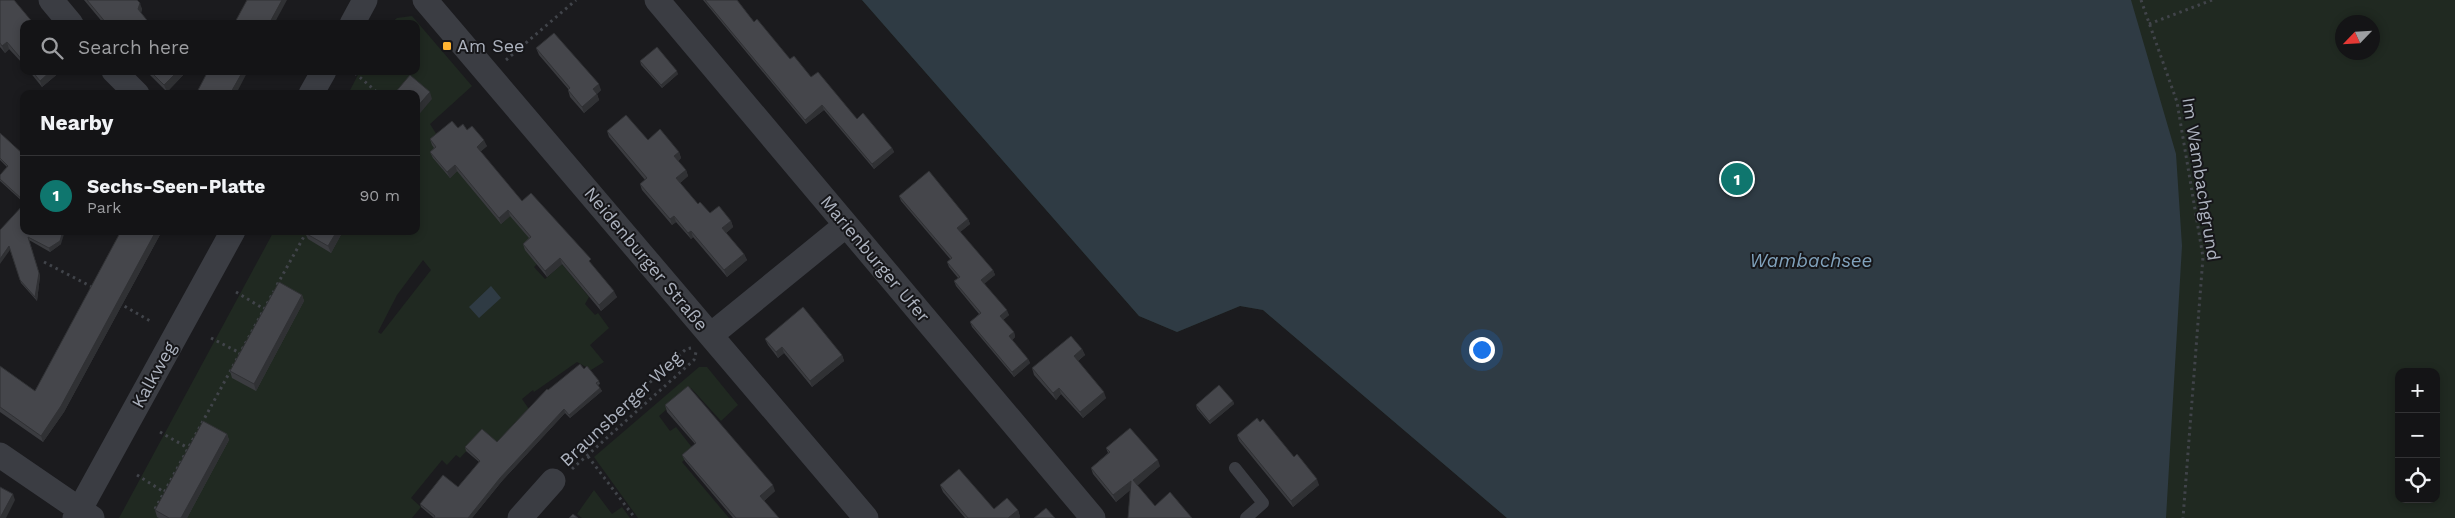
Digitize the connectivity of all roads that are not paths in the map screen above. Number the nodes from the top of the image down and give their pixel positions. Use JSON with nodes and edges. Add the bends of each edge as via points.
{"nodes":[{"id":1,"x":51,"y":0,"type":"edge"},
{"id":2,"x":365,"y":0,"type":"edge"},
{"id":3,"x":425,"y":0,"type":"edge"},
{"id":4,"x":656,"y":0,"type":"edge"},
{"id":5,"x":68,"y":20,"type":"edge"},
{"id":6,"x":354,"y":20,"type":"edge"},
{"id":7,"x":118,"y":75,"type":"edge"},
{"id":8,"x":322,"y":75,"type":"edge"},
{"id":9,"x":133,"y":90,"type":"edge"},
{"id":10,"x":313,"y":90,"type":"edge"},
{"id":11,"x":846,"y":225,"type":"junction"},
{"id":12,"x":231,"y":235,"type":"edge"},
{"id":13,"x":711,"y":335,"type":"junction"},
{"id":14,"x":0,"y":455,"type":"edge"},
{"id":15,"x":1235,"y":468,"type":"dead end"},
{"id":16,"x":553,"y":481,"type":"road end"},
{"id":17,"x":82,"y":515,"type":"edge"},
{"id":18,"x":520,"y":518,"type":"edge"},
{"id":19,"x":866,"y":518,"type":"edge"},
{"id":20,"x":1093,"y":518,"type":"edge"},
{"id":21,"x":1246,"y":518,"type":"edge"}],
"edges":[{"from":1,"to":5,"type":"street"},
{"from":2,"to":6,"type":"street"},
{"from":3,"to":13,"type":"street","name":"Neidenburger Straße"},
{"from":4,"to":11,"type":"street","name":"Marienburger Ufer"},
{"from":7,"to":9,"type":"street"},
{"from":8,"to":10,"type":"street"},
{"from":11,"to":13,"type":"street"},
{"from":11,"to":20,"type":"street","name":"Marienburger Ufer"},
{"from":12,"to":17,"type":"street","name":"Kalkweg"},
{"from":13,"to":19,"type":"street","name":"Neidenburger Straße"},
{"from":14,"to":17,"type":"street"},
{"from":15,"to":21,"type":"lane","via":[[1263,503]]},
{"from":16,"to":18,"type":"street","name":"Braunsberger Weg"}]}
